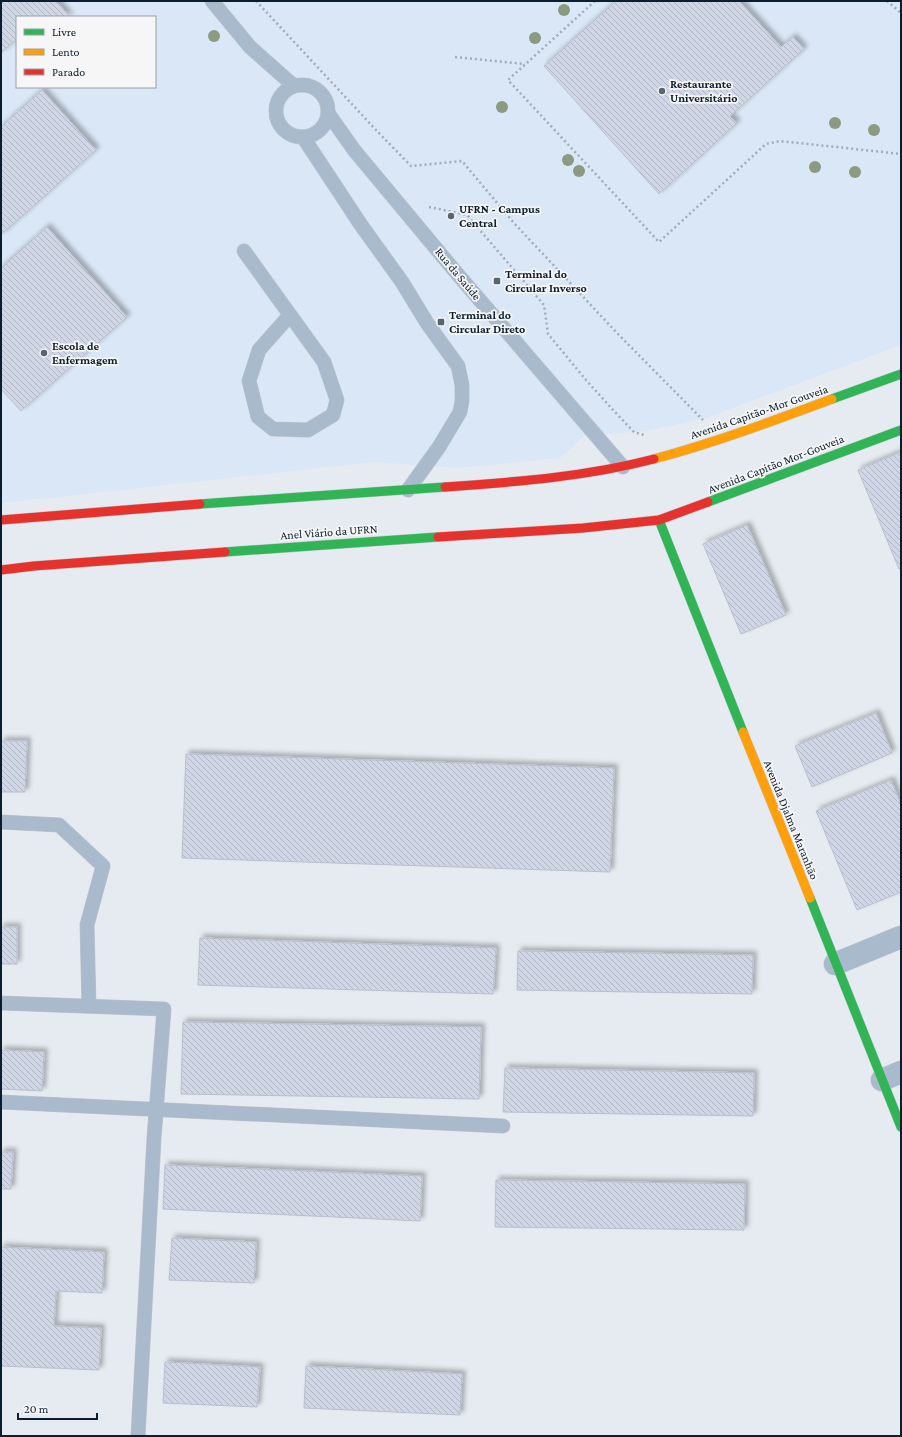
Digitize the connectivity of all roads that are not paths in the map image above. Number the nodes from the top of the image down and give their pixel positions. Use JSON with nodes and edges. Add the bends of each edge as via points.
{"nodes":[{"id":1,"x":212,"y":1,"type":"edge"},
{"id":2,"x":294,"y":86,"type":"junction"},
{"id":3,"x":328,"y":113,"type":"junction"},
{"id":4,"x":303,"y":137,"type":"junction"},
{"id":5,"x":244,"y":251,"type":"dead end"},
{"id":6,"x":290,"y":315,"type":"junction"},
{"id":7,"x":901,"y":374,"type":"edge"},
{"id":8,"x":901,"y":430,"type":"edge"},
{"id":9,"x":623,"y":467,"type":"junction"},
{"id":10,"x":408,"y":490,"type":"junction"},
{"id":11,"x":1,"y":520,"type":"edge"},
{"id":12,"x":659,"y":520,"type":"junction"},
{"id":13,"x":1,"y":570,"type":"edge"},
{"id":14,"x":1,"y":822,"type":"edge"},
{"id":15,"x":901,"y":937,"type":"edge"},
{"id":16,"x":835,"y":964,"type":"junction"},
{"id":17,"x":1,"y":1002,"type":"edge"},
{"id":18,"x":90,"y":1006,"type":"junction"},
{"id":19,"x":892,"y":1076,"type":"edge"},
{"id":20,"x":1,"y":1102,"type":"edge"},
{"id":21,"x":157,"y":1109,"type":"junction"},
{"id":22,"x":503,"y":1126,"type":"dead end"},
{"id":23,"x":901,"y":1127,"type":"edge"},
{"id":24,"x":138,"y":1436,"type":"edge"}],
"edges":[{"from":1,"to":2,"type":"lane","via":[[250,47]]},
{"from":2,"to":3,"type":"lane","name":"Rua da Saúde","via":[[303,84],[321,92],[327,102]]},
{"from":2,"to":4,"type":"lane","via":[[280,96],[277,103],[277,119],[283,129],[292,135]]},
{"from":3,"to":4,"type":"lane","via":[[326,122],[320,130]]},
{"from":3,"to":9,"type":"lane","name":"Rua da Saúde","via":[[354,150],[454,270]]},
{"from":4,"to":10,"type":"lane","via":[[458,366],[462,385],[460,412]]},
{"from":5,"to":6,"type":"lane"},
{"from":6,"to":6,"type":"lane","via":[[324,362],[337,400],[333,415],[308,430],[273,429],[258,417],[249,381],[258,350]]},
{"from":7,"to":9,"type":"main road","name":"Avenida Capitão-Mor Gouveia","via":[[739,433]]},
{"from":8,"to":12,"type":"main road","name":"Avenida Capitão Mor-Gouveia"},
{"from":9,"to":10,"type":"main road","via":[[559,478]]},
{"from":10,"to":11,"type":"main road"},
{"from":12,"to":13,"type":"main road","name":"Anel Viário da UFRN","via":[[583,528],[434,536]]},
{"from":12,"to":16,"type":"main road","name":"Avenida Djalma Maranhão"},
{"from":14,"to":18,"type":"lane","via":[[59,825],[103,866],[87,925]]},
{"from":15,"to":16,"type":"street"},
{"from":16,"to":19,"type":"main road","name":"Avenida Djalma Maranhão"},
{"from":17,"to":18,"type":"lane"},
{"from":18,"to":21,"type":"lane","via":[[164,1009]]},
{"from":19,"to":23,"type":"main road","name":"Avenida Djalma Maranhão"},
{"from":20,"to":21,"type":"lane"},
{"from":21,"to":22,"type":"lane"},
{"from":21,"to":24,"type":"lane"}]}
